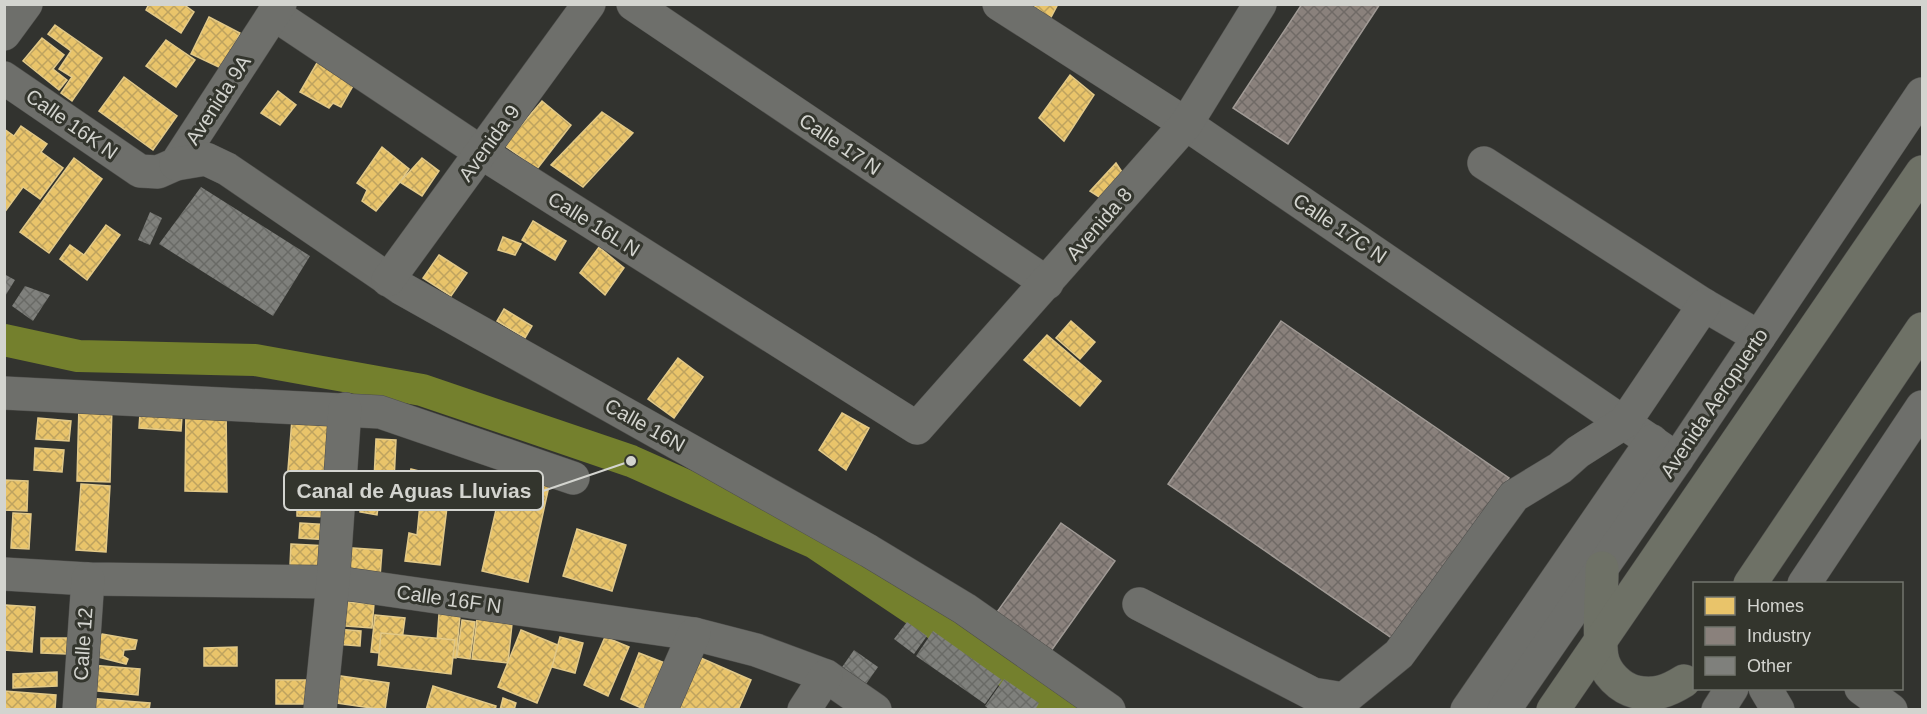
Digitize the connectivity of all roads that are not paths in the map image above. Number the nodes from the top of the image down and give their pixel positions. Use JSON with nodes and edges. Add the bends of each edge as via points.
{"nodes":[{"id":1,"x":26,"y":4,"type":"edge"},
{"id":2,"x":589,"y":4,"type":"edge"},
{"id":3,"x":633,"y":4,"type":"edge"},
{"id":4,"x":999,"y":4,"type":"edge"},
{"id":5,"x":1260,"y":4,"type":"edge"},
{"id":6,"x":277,"y":9,"type":"edge"},
{"id":7,"x":4,"y":34,"type":"edge"},
{"id":8,"x":4,"y":78,"type":"edge"},
{"id":9,"x":1923,"y":94,"type":"edge"},
{"id":10,"x":1186,"y":124,"type":"junction"},
{"id":11,"x":482,"y":153,"type":"junction"},
{"id":12,"x":1484,"y":163,"type":"dead end"},
{"id":13,"x":176,"y":164,"type":"junction"},
{"id":14,"x":140,"y":171,"type":"joint"},
{"id":15,"x":1923,"y":172,"type":"edge"},
{"id":16,"x":388,"y":280,"type":"junction"},
{"id":17,"x":1047,"y":283,"type":"junction"},
{"id":18,"x":1704,"y":305,"type":"junction"},
{"id":19,"x":1923,"y":329,"type":"edge"},
{"id":20,"x":1759,"y":338,"type":"junction"},
{"id":21,"x":4,"y":393,"type":"edge"},
{"id":22,"x":1923,"y":407,"type":"edge"},
{"id":23,"x":345,"y":409,"type":"junction"},
{"id":24,"x":1625,"y":422,"type":"junction"},
{"id":25,"x":917,"y":428,"type":"joint"},
{"id":26,"x":1664,"y":450,"type":"junction"},
{"id":27,"x":573,"y":478,"type":"dead end"},
{"id":28,"x":1602,"y":568,"type":"junction"},
{"id":29,"x":4,"y":574,"type":"edge"},
{"id":30,"x":88,"y":579,"type":"junction"},
{"id":31,"x":333,"y":582,"type":"junction"},
{"id":32,"x":1751,"y":582,"type":"edge"},
{"id":33,"x":1805,"y":582,"type":"edge"},
{"id":34,"x":1139,"y":604,"type":"dead end"},
{"id":35,"x":694,"y":634,"type":"junction"},
{"id":36,"x":1602,"y":639,"type":"junction"},
{"id":37,"x":1689,"y":673,"type":"edge"},
{"id":38,"x":826,"y":676,"type":"junction"},
{"id":39,"x":1731,"y":690,"type":"edge"},
{"id":40,"x":1766,"y":690,"type":"edge"},
{"id":41,"x":1864,"y":690,"type":"edge"},
{"id":42,"x":79,"y":710,"type":"edge"},
{"id":43,"x":320,"y":710,"type":"edge"},
{"id":44,"x":661,"y":710,"type":"edge"},
{"id":45,"x":804,"y":710,"type":"edge"},
{"id":46,"x":875,"y":710,"type":"edge"},
{"id":47,"x":1109,"y":710,"type":"edge"},
{"id":48,"x":1467,"y":710,"type":"edge"},
{"id":49,"x":1504,"y":710,"type":"edge"},
{"id":50,"x":1553,"y":710,"type":"edge"},
{"id":51,"x":1665,"y":710,"type":"edge"},
{"id":52,"x":1719,"y":710,"type":"edge"},
{"id":53,"x":1778,"y":710,"type":"edge"},
{"id":54,"x":1891,"y":710,"type":"edge"}],
"edges":[{"from":1,"to":7,"type":"street"},
{"from":2,"to":11,"type":"street","name":"Avenida 9"},
{"from":3,"to":17,"type":"street","name":"Calle 17 N"},
{"from":4,"to":10,"type":"street","name":"Calle 17C N"},
{"from":5,"to":10,"type":"street","name":"Avenida 8"},
{"from":6,"to":11,"type":"street","name":"Calle 16L N"},
{"from":6,"to":13,"type":"street","name":"Avenida 9A"},
{"from":8,"to":14,"type":"street","name":"Calle 16K N"},
{"from":9,"to":20,"type":"street","name":"Avenida Aeropuerto"},
{"from":10,"to":17,"type":"street","name":"Avenida 8"},
{"from":10,"to":24,"type":"street","name":"Calle 17C N"},
{"from":11,"to":16,"type":"street","name":"Avenida 9"},
{"from":11,"to":25,"type":"street","name":"Calle 16L N"},
{"from":12,"to":18,"type":"street"},
{"from":13,"to":14,"type":"street","name":"Avenida 9A","via":[[158,172]]},
{"from":13,"to":16,"type":"street","name":"Calle 16N","via":[[206,159],[227,170]]},
{"from":15,"to":36,"type":"main road","name":"Avenida Aeropuerto"},
{"from":16,"to":47,"type":"street","name":"Calle 16N","via":[[879,557],[965,609]]},
{"from":17,"to":25,"type":"street","name":"Avenida 8"},
{"from":18,"to":20,"type":"street"},
{"from":18,"to":24,"type":"street"},
{"from":19,"to":32,"type":"main road"},
{"from":20,"to":26,"type":"street","name":"Avenida Aeropuerto"},
{"from":21,"to":23,"type":"street"},
{"from":22,"to":33,"type":"street"},
{"from":23,"to":27,"type":"street","via":[[380,412]]},
{"from":23,"to":31,"type":"street"},
{"from":24,"to":26,"type":"street","name":"Calle 17C N"},
{"from":24,"to":34,"type":"street","via":[[1514,496],[1400,654],[1344,699],[1313,694]]},
{"from":26,"to":28,"type":"street","name":"Avenida Aeropuerto"},
{"from":26,"to":48,"type":"street"},
{"from":28,"to":36,"type":"main road"},
{"from":28,"to":49,"type":"street","name":"Avenida Aeropuerto"},
{"from":29,"to":30,"type":"street","name":"Calle 16F N"},
{"from":30,"to":31,"type":"street","name":"Calle 16F N"},
{"from":30,"to":42,"type":"street","name":"Calle 12"},
{"from":31,"to":35,"type":"street","name":"Calle 16F N"},
{"from":31,"to":43,"type":"street"},
{"from":35,"to":38,"type":"street","name":"Calle 16F N","via":[[756,650]]},
{"from":35,"to":44,"type":"street"},
{"from":36,"to":37,"type":"main road","via":[[1603,658],[1612,677],[1627,690],[1647,694],[1667,691]]},
{"from":36,"to":50,"type":"main road","name":"Avenida Aeropuerto"},
{"from":37,"to":51,"type":"main road"},
{"from":38,"to":45,"type":"street"},
{"from":38,"to":46,"type":"street","name":"Calle 16F N"},
{"from":39,"to":52,"type":"street"},
{"from":40,"to":53,"type":"street"},
{"from":41,"to":54,"type":"street"}]}
